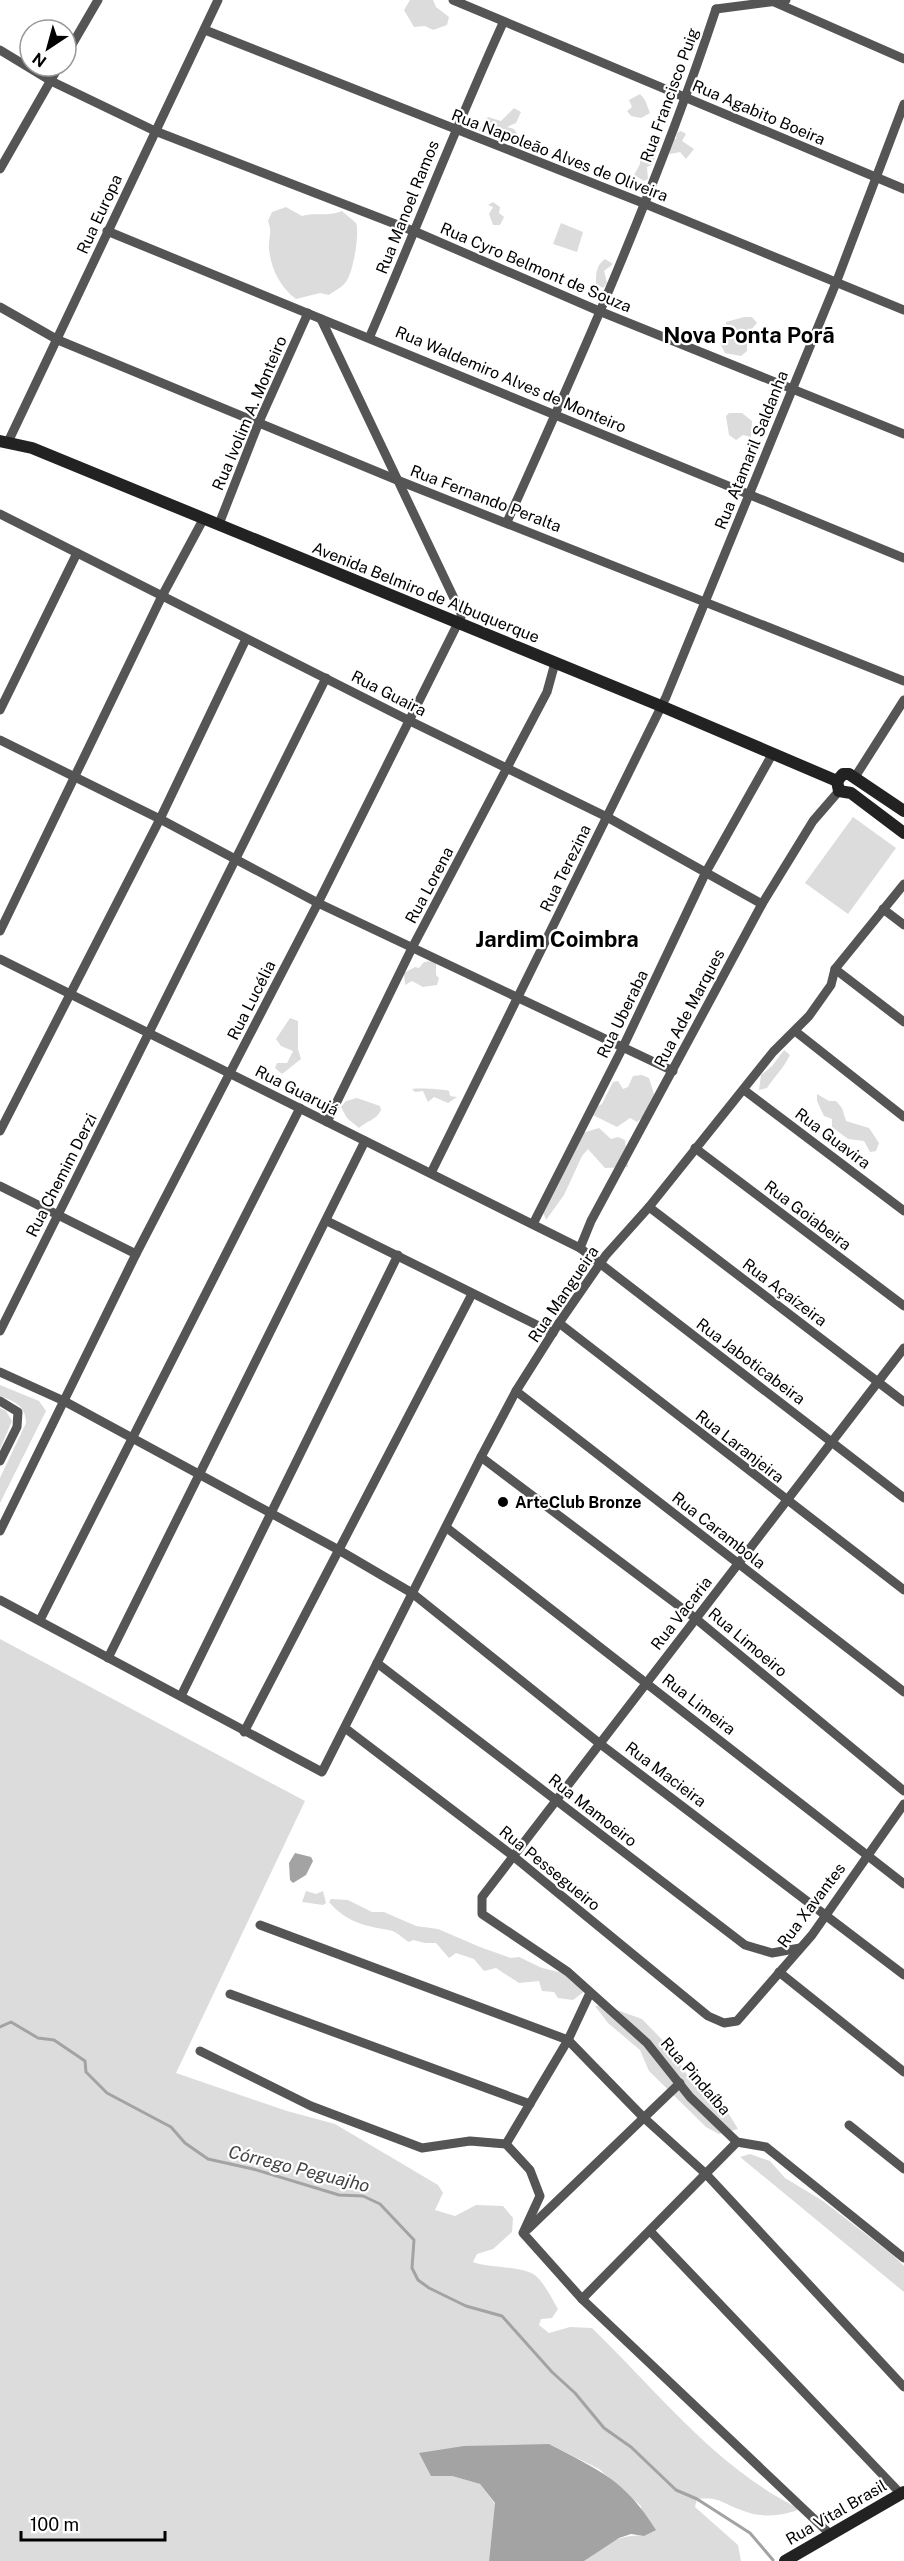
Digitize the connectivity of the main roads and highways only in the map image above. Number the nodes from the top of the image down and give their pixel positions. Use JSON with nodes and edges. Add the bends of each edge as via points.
{"nodes":[{"id":1,"x":4,"y":442,"type":"edge"},
{"id":2,"x":855,"y":777,"type":"junction"},
{"id":3,"x":842,"y":788,"type":"junction"},
{"id":4,"x":904,"y":811,"type":"edge"},
{"id":5,"x":904,"y":833,"type":"edge"},
{"id":6,"x":902,"y":2493,"type":"edge"},
{"id":7,"x":786,"y":2561,"type":"edge"}],
"edges":[{"from":1,"to":3,"type":"main road","name":"Avenida Belmiro de Albuquerque","via":[[32,448],[459,618],[555,663],[773,753]]},
{"from":2,"to":3,"type":"main road","via":[[856,788]]},
{"from":2,"to":3,"type":"main road","via":[[846,773]]},
{"from":2,"to":4,"type":"main road"},
{"from":3,"to":5,"type":"main road","name":"Avenida Belmiro de Albuquerque"},
{"from":6,"to":7,"type":"main road","name":"Rua Vital Brasil"}]}
